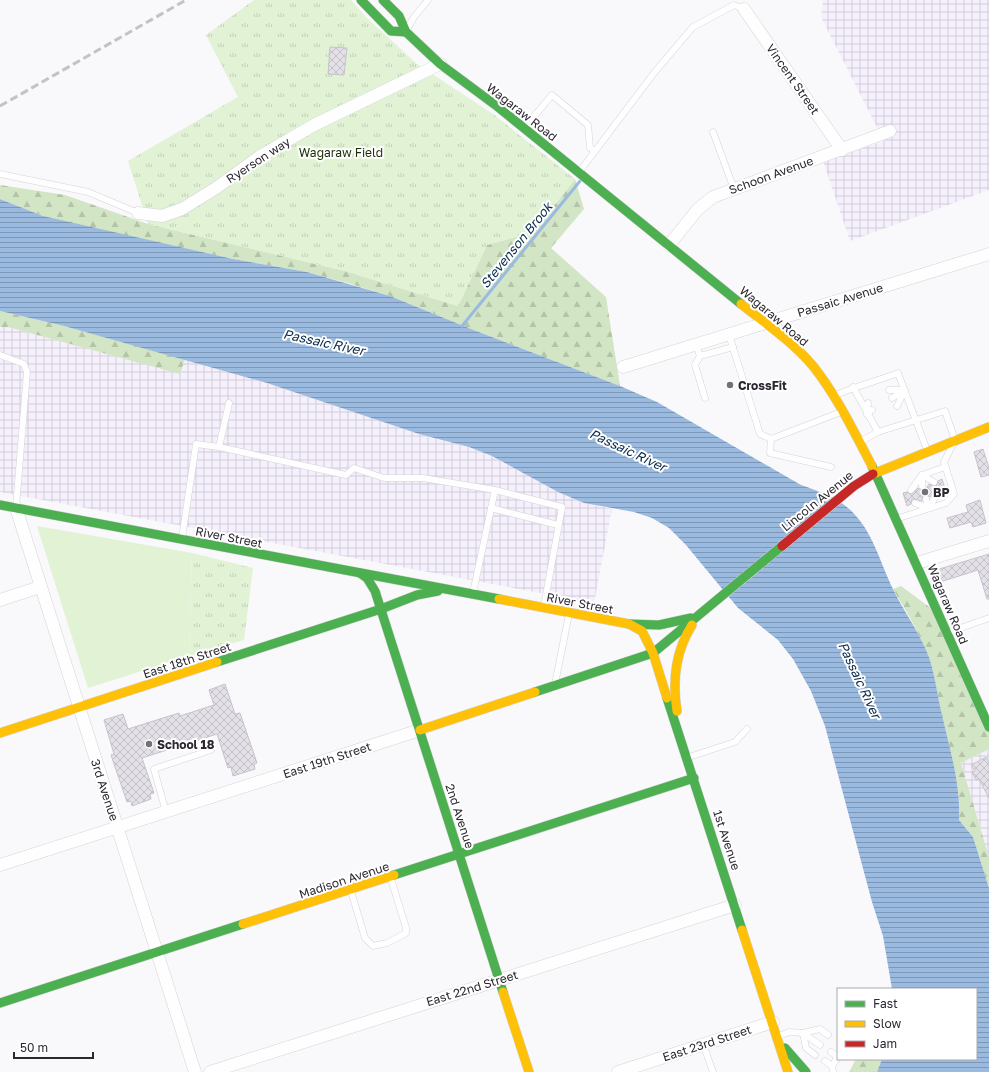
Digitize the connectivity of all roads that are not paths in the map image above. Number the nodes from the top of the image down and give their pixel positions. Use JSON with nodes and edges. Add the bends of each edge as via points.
{"nodes":[{"id":1,"x":361,"y":0,"type":"edge"},
{"id":2,"x":383,"y":0,"type":"edge"},
{"id":3,"x":428,"y":0,"type":"edge"},
{"id":4,"x":744,"y":8,"type":"joint"},
{"id":5,"x":406,"y":32,"type":"junction"},
{"id":6,"x":440,"y":64,"type":"junction"},
{"id":7,"x":524,"y":128,"type":"junction"},
{"id":8,"x":713,"y":132,"type":"dead end"},
{"id":9,"x":890,"y":132,"type":"dead end"},
{"id":10,"x":842,"y":150,"type":"junction"},
{"id":11,"x":595,"y":151,"type":"junction"},
{"id":12,"x":580,"y":173,"type":"junction"},
{"id":13,"x":0,"y":174,"type":"edge"},
{"id":14,"x":734,"y":189,"type":"junction"},
{"id":15,"x":138,"y":213,"type":"joint"},
{"id":16,"x":669,"y":245,"type":"junction"},
{"id":17,"x":989,"y":254,"type":"edge"},
{"id":18,"x":765,"y":323,"type":"junction"},
{"id":19,"x":729,"y":334,"type":"junction"},
{"id":20,"x":732,"y":347,"type":"junction"},
{"id":21,"x":698,"y":350,"type":"junction"},
{"id":22,"x":0,"y":355,"type":"edge"},
{"id":23,"x":623,"y":367,"type":"dead end"},
{"id":24,"x":853,"y":387,"type":"junction"},
{"id":25,"x":888,"y":390,"type":"dead end"},
{"id":26,"x":905,"y":390,"type":"junction"},
{"id":27,"x":833,"y":396,"type":"junction"},
{"id":28,"x":705,"y":398,"type":"dead end"},
{"id":29,"x":892,"y":398,"type":"dead end"},
{"id":30,"x":229,"y":403,"type":"dead end"},
{"id":31,"x":868,"y":403,"type":"dead end"},
{"id":32,"x":897,"y":406,"type":"dead end"},
{"id":33,"x":842,"y":412,"type":"junction"},
{"id":34,"x":870,"y":412,"type":"junction"},
{"id":35,"x":877,"y":417,"type":"dead end"},
{"id":36,"x":916,"y":420,"type":"junction"},
{"id":37,"x":989,"y":427,"type":"edge"},
{"id":38,"x":878,"y":432,"type":"junction"},
{"id":39,"x":771,"y":439,"type":"junction"},
{"id":40,"x":955,"y":440,"type":"junction"},
{"id":41,"x":860,"y":442,"type":"junction"},
{"id":42,"x":220,"y":447,"type":"junction"},
{"id":43,"x":927,"y":451,"type":"junction"},
{"id":44,"x":831,"y":467,"type":"dead end"},
{"id":45,"x":945,"y":467,"type":"junction"},
{"id":46,"x":876,"y":472,"type":"junction"},
{"id":47,"x":922,"y":475,"type":"junction"},
{"id":48,"x":934,"y":482,"type":"dead end"},
{"id":49,"x":922,"y":486,"type":"dead end"},
{"id":50,"x":495,"y":490,"type":"junction"},
{"id":51,"x":911,"y":490,"type":"dead end"},
{"id":52,"x":938,"y":495,"type":"dead end"},
{"id":53,"x":926,"y":499,"type":"dead end"},
{"id":54,"x":915,"y":503,"type":"dead end"},
{"id":55,"x":0,"y":505,"type":"edge"},
{"id":56,"x":16,"y":508,"type":"junction"},
{"id":57,"x":491,"y":508,"type":"junction"},
{"id":58,"x":928,"y":508,"type":"junction"},
{"id":59,"x":898,"y":518,"type":"junction"},
{"id":60,"x":558,"y":525,"type":"junction"},
{"id":61,"x":182,"y":540,"type":"junction"},
{"id":62,"x":989,"y":541,"type":"edge"},
{"id":63,"x":917,"y":563,"type":"junction"},
{"id":64,"x":360,"y":574,"type":"junction"},
{"id":65,"x":40,"y":587,"type":"junction"},
{"id":66,"x":454,"y":591,"type":"junction"},
{"id":67,"x":473,"y":594,"type":"junction"},
{"id":68,"x":0,"y":600,"type":"edge"},
{"id":69,"x":543,"y":608,"type":"junction"},
{"id":70,"x":381,"y":609,"type":"junction"},
{"id":71,"x":569,"y":613,"type":"junction"},
{"id":72,"x":700,"y":614,"type":"junction"},
{"id":73,"x":989,"y":618,"type":"edge"},
{"id":74,"x":629,"y":624,"type":"junction"},
{"id":75,"x":947,"y":632,"type":"junction"},
{"id":76,"x":653,"y":653,"type":"junction"},
{"id":77,"x":555,"y":686,"type":"junction"},
{"id":78,"x":79,"y":708,"type":"junction"},
{"id":79,"x":989,"y":726,"type":"edge"},
{"id":80,"x":747,"y":729,"type":"dead end"},
{"id":81,"x":420,"y":730,"type":"junction"},
{"id":82,"x":0,"y":733,"type":"edge"},
{"id":83,"x":682,"y":739,"type":"junction"},
{"id":84,"x":211,"y":750,"type":"dead end"},
{"id":85,"x":688,"y":758,"type":"junction"},
{"id":86,"x":694,"y":778,"type":"junction"},
{"id":87,"x":166,"y":812,"type":"junction"},
{"id":88,"x":117,"y":828,"type":"junction"},
{"id":89,"x":460,"y":855,"type":"junction"},
{"id":90,"x":0,"y":865,"type":"edge"},
{"id":91,"x":390,"y":877,"type":"junction"},
{"id":92,"x":351,"y":890,"type":"junction"},
{"id":93,"x":735,"y":905,"type":"junction"},
{"id":94,"x":157,"y":952,"type":"junction"},
{"id":95,"x":500,"y":980,"type":"junction"},
{"id":96,"x":0,"y":1003,"type":"edge"},
{"id":97,"x":776,"y":1030,"type":"junction"},
{"id":98,"x":803,"y":1033,"type":"junction"},
{"id":99,"x":828,"y":1035,"type":"dead end"},
{"id":100,"x":703,"y":1044,"type":"junction"},
{"id":101,"x":820,"y":1045,"type":"dead end"},
{"id":102,"x":831,"y":1052,"type":"dead end"},
{"id":103,"x":815,"y":1054,"type":"dead end"},
{"id":104,"x":837,"y":1056,"type":"edge"},
{"id":105,"x":837,"y":1059,"type":"edge"},
{"id":106,"x":825,"y":1061,"type":"dead end"},
{"id":107,"x":832,"y":1069,"type":"edge"},
{"id":108,"x":195,"y":1072,"type":"edge"},
{"id":109,"x":210,"y":1072,"type":"edge"},
{"id":110,"x":529,"y":1072,"type":"edge"},
{"id":111,"x":618,"y":1072,"type":"edge"},
{"id":112,"x":712,"y":1072,"type":"edge"},
{"id":113,"x":788,"y":1072,"type":"edge"},
{"id":114,"x":806,"y":1072,"type":"edge"}],
"edges":[{"from":1,"to":5,"type":"main road","name":"Wagaraw Road","via":[[391,31]]},
{"from":2,"to":5,"type":"main road","name":"Wagaraw Road","via":[[399,16]]},
{"from":3,"to":5,"type":"lane"},
{"from":4,"to":10,"type":"street","name":"Vincent Street"},
{"from":4,"to":11,"type":"lane","via":[[734,5],[694,27],[654,73]]},
{"from":5,"to":6,"type":"main road","name":"Wagaraw Road"},
{"from":6,"to":7,"type":"main road","name":"Wagaraw Road"},
{"from":6,"to":15,"type":"street","name":"Ryerson way","via":[[314,125],[259,157],[182,209],[162,216]]},
{"from":7,"to":11,"type":"lane","via":[[552,95],[588,125],[590,148]]},
{"from":7,"to":12,"type":"main road","name":"Wagaraw Road"},
{"from":8,"to":14,"type":"lane"},
{"from":9,"to":10,"type":"street","name":"Schoon Avenue"},
{"from":10,"to":14,"type":"street","name":"Schoon Avenue"},
{"from":11,"to":12,"type":"lane"},
{"from":12,"to":16,"type":"main road","name":"Wagaraw Road"},
{"from":13,"to":15,"type":"lane","via":[[88,192]]},
{"from":14,"to":16,"type":"street","name":"Schoon Avenue","via":[[705,202]]},
{"from":16,"to":18,"type":"main road","name":"Wagaraw Road"},
{"from":17,"to":18,"type":"street","name":"Passaic Avenue"},
{"from":18,"to":19,"type":"street","name":"Passaic Avenue"},
{"from":18,"to":27,"type":"main road","name":"Wagaraw Road","via":[[812,365]]},
{"from":19,"to":20,"type":"lane"},
{"from":19,"to":21,"type":"street","name":"Passaic Avenue"},
{"from":20,"to":21,"type":"lane"},
{"from":20,"to":39,"type":"lane","via":[[760,434]]},
{"from":21,"to":23,"type":"street","name":"Passaic Avenue"},
{"from":21,"to":28,"type":"lane","via":[[695,365]]},
{"from":22,"to":56,"type":"lane","via":[[24,364],[27,372]]},
{"from":24,"to":26,"type":"lane","via":[[873,383],[898,372]]},
{"from":24,"to":27,"type":"lane"},
{"from":24,"to":34,"type":"lane"},
{"from":25,"to":26,"type":"lane"},
{"from":26,"to":29,"type":"lane"},
{"from":26,"to":32,"type":"lane"},
{"from":26,"to":36,"type":"lane"},
{"from":27,"to":33,"type":"main road","name":"Wagaraw Road"},
{"from":30,"to":42,"type":"lane"},
{"from":31,"to":34,"type":"lane"},
{"from":33,"to":39,"type":"lane"},
{"from":33,"to":41,"type":"main road","name":"Wagaraw Road"},
{"from":34,"to":35,"type":"lane"},
{"from":34,"to":38,"type":"lane"},
{"from":36,"to":38,"type":"lane"},
{"from":36,"to":40,"type":"lane","via":[[945,411]]},
{"from":36,"to":43,"type":"lane"},
{"from":37,"to":40,"type":"main road","name":"Lincoln Avenue"},
{"from":38,"to":41,"type":"lane"},
{"from":39,"to":44,"type":"lane","via":[[770,454]]},
{"from":40,"to":43,"type":"main road","name":"Lincoln Avenue"},
{"from":40,"to":45,"type":"lane","via":[[945,458]]},
{"from":41,"to":46,"type":"main road","name":"Wagaraw Road"},
{"from":42,"to":50,"type":"lane","via":[[346,475],[354,468],[384,478],[423,478]]},
{"from":42,"to":61,"type":"lane","via":[[196,444]]},
{"from":43,"to":46,"type":"main road","name":"Lincoln Avenue"},
{"from":45,"to":47,"type":"lane"},
{"from":45,"to":58,"type":"lane","via":[[954,494],[946,503]]},
{"from":46,"to":59,"type":"main road","name":"Wagaraw Road"},
{"from":46,"to":72,"type":"main road","name":"Lincoln Avenue","via":[[845,492]]},
{"from":47,"to":48,"type":"lane"},
{"from":47,"to":49,"type":"lane"},
{"from":47,"to":51,"type":"lane"},
{"from":50,"to":57,"type":"lane"},
{"from":50,"to":60,"type":"lane","via":[[562,507]]},
{"from":52,"to":58,"type":"lane"},
{"from":53,"to":58,"type":"lane"},
{"from":54,"to":58,"type":"lane"},
{"from":55,"to":56,"type":"main road","name":"River Street"},
{"from":56,"to":61,"type":"main road","name":"River Street"},
{"from":56,"to":65,"type":"street","name":"3rd Avenue"},
{"from":57,"to":60,"type":"lane"},
{"from":57,"to":67,"type":"lane"},
{"from":58,"to":59,"type":"lane"},
{"from":59,"to":63,"type":"main road","name":"Wagaraw Road"},
{"from":60,"to":69,"type":"lane"},
{"from":61,"to":64,"type":"main road","name":"River Street"},
{"from":62,"to":63,"type":"street"},
{"from":63,"to":75,"type":"main road","name":"Wagaraw Road"},
{"from":64,"to":66,"type":"main road","name":"River Street"},
{"from":64,"to":70,"type":"main road","name":"2nd Avenue","via":[[371,583]]},
{"from":65,"to":68,"type":"street"},
{"from":65,"to":78,"type":"street","name":"3rd Avenue"},
{"from":66,"to":67,"type":"main road","name":"River Street"},
{"from":66,"to":70,"type":"main road","name":"River Street","via":[[428,592]]},
{"from":67,"to":69,"type":"main road","name":"River Street"},
{"from":69,"to":71,"type":"main road","name":"River Street"},
{"from":70,"to":78,"type":"main road","name":"East 18th Street"},
{"from":70,"to":81,"type":"main road","name":"2nd Avenue"},
{"from":71,"to":74,"type":"main road","name":"River Street"},
{"from":71,"to":77,"type":"lane"},
{"from":72,"to":74,"type":"main road","name":"River Street","via":[[659,625]]},
{"from":72,"to":76,"type":"main road","name":"Lincoln Avenue"},
{"from":72,"to":83,"type":"main road","via":[[684,638],[676,663],[675,691]]},
{"from":73,"to":75,"type":"lane"},
{"from":74,"to":76,"type":"main road","name":"1st Avenue","via":[[642,631]]},
{"from":75,"to":79,"type":"main road","name":"Wagaraw Road"},
{"from":76,"to":77,"type":"main road","name":"East 19th Street"},
{"from":76,"to":83,"type":"main road","name":"1st Avenue"},
{"from":77,"to":81,"type":"main road","name":"East 19th Street"},
{"from":78,"to":82,"type":"main road","name":"East 18th Street"},
{"from":78,"to":88,"type":"street","name":"3rd Avenue"},
{"from":80,"to":85,"type":"lane","via":[[735,742]]},
{"from":81,"to":87,"type":"street","name":"East 19th Street"},
{"from":81,"to":89,"type":"main road","name":"2nd Avenue"},
{"from":83,"to":85,"type":"main road","name":"1st Avenue"},
{"from":84,"to":87,"type":"lane","via":[[154,769]]},
{"from":85,"to":86,"type":"main road","name":"1st Avenue"},
{"from":86,"to":89,"type":"main road","name":"Madison Avenue"},
{"from":86,"to":93,"type":"main road","name":"1st Avenue"},
{"from":87,"to":88,"type":"street","name":"East 19th Street"},
{"from":88,"to":90,"type":"street","name":"East 19th Street"},
{"from":88,"to":94,"type":"street","name":"3rd Avenue"},
{"from":89,"to":91,"type":"main road","name":"Madison Avenue"},
{"from":89,"to":95,"type":"main road","name":"2nd Avenue"},
{"from":91,"to":92,"type":"main road","name":"Madison Avenue"},
{"from":91,"to":92,"type":"lane","via":[[406,933],[387,943],[373,946],[365,938]]},
{"from":92,"to":94,"type":"main road","name":"Madison Avenue"},
{"from":93,"to":95,"type":"street","name":"East 22nd Street"},
{"from":93,"to":97,"type":"main road","name":"1st Avenue"},
{"from":94,"to":96,"type":"main road","name":"Madison Avenue"},
{"from":94,"to":108,"type":"street","name":"3rd Avenue"},
{"from":95,"to":109,"type":"street","name":"East 22nd Street"},
{"from":95,"to":110,"type":"main road","name":"2nd Avenue"},
{"from":97,"to":98,"type":"lane"},
{"from":97,"to":100,"type":"street","name":"East 23rd Street"},
{"from":97,"to":113,"type":"main road","name":"1st Avenue"},
{"from":97,"to":114,"type":"main road","via":[[792,1058]]},
{"from":98,"to":99,"type":"lane","via":[[820,1029]]},
{"from":98,"to":101,"type":"lane"},
{"from":98,"to":103,"type":"lane","via":[[806,1048]]},
{"from":100,"to":111,"type":"street","name":"East 23rd Street"},
{"from":100,"to":112,"type":"lane"},
{"from":102,"to":104,"type":"lane"},
{"from":105,"to":107,"type":"lane"},
{"from":106,"to":107,"type":"lane"}]}
